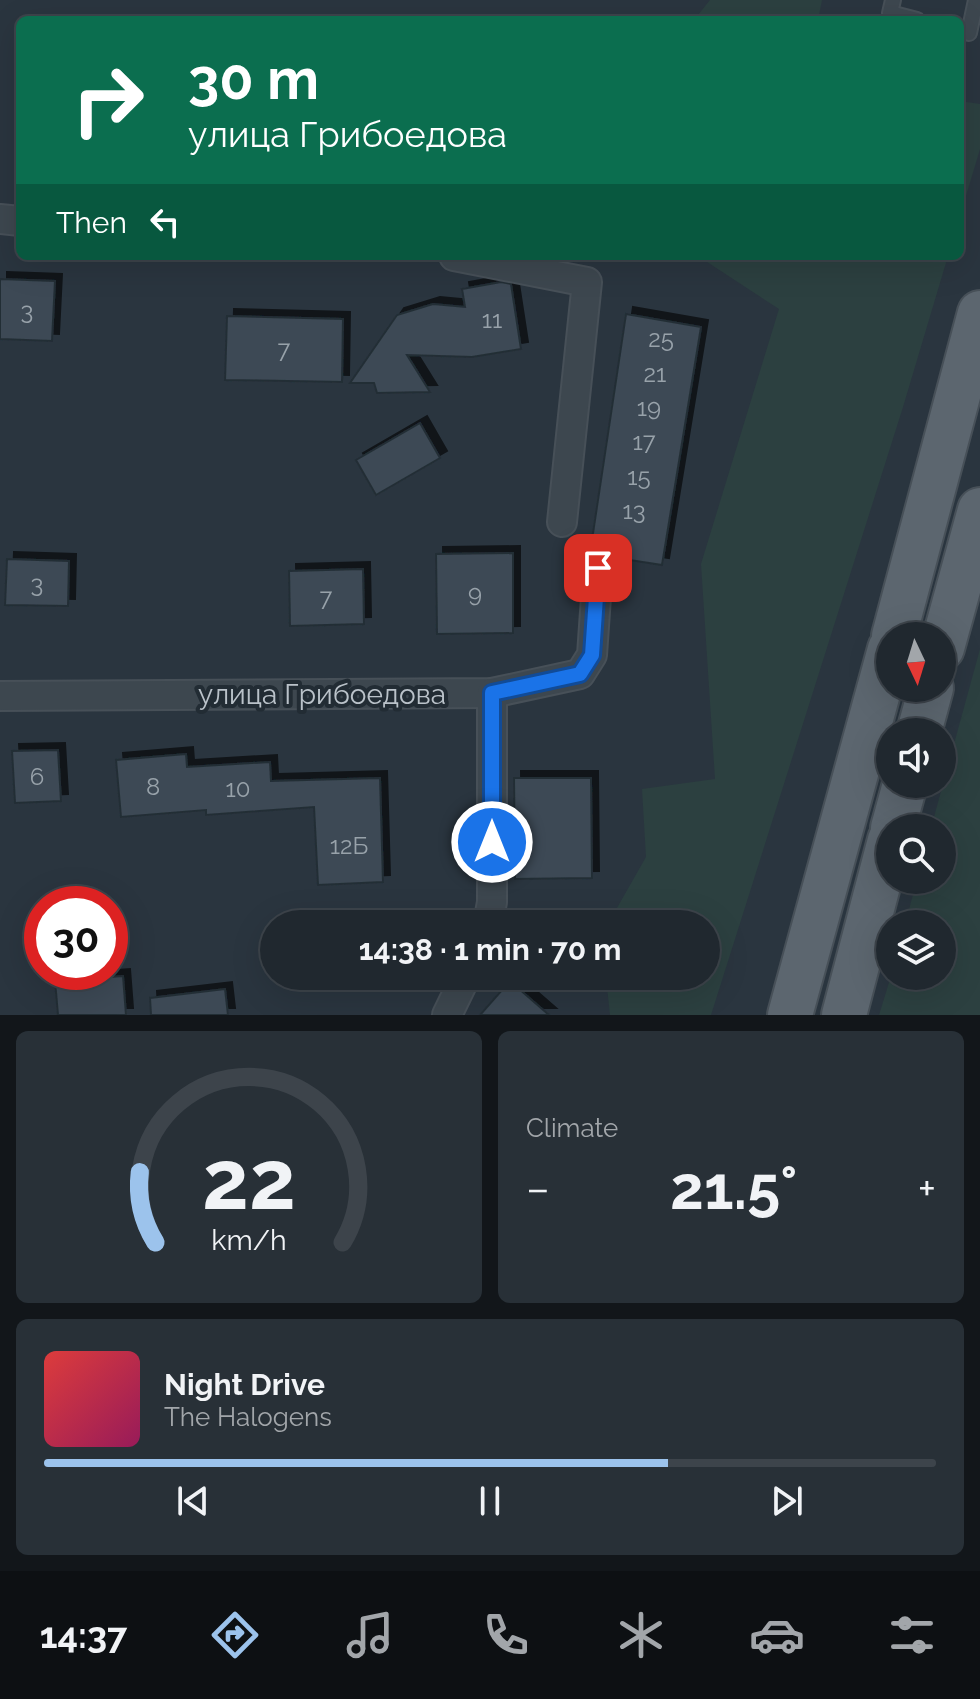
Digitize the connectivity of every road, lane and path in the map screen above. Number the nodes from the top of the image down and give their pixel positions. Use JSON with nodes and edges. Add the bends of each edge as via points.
{"nodes":[{"id":1,"x":893,"y":0,"type":"edge"},
{"id":2,"x":976,"y":0,"type":"edge"},
{"id":3,"x":902,"y":16,"type":"edge"},
{"id":4,"x":964,"y":32,"type":"edge"},
{"id":5,"x":474,"y":260,"type":"edge"},
{"id":6,"x":980,"y":313,"type":"edge"},
{"id":7,"x":980,"y":510,"type":"edge"},
{"id":8,"x":562,"y":522,"type":"dead end"},
{"id":9,"x":598,"y":568,"type":"dead end"},
{"id":10,"x":898,"y":622,"type":"edge"},
{"id":11,"x":949,"y":622,"type":"edge"},
{"id":12,"x":492,"y":693,"type":"junction"},
{"id":13,"x":0,"y":696,"type":"edge"},
{"id":14,"x":876,"y":700,"type":"edge"},
{"id":15,"x":876,"y":893,"type":"edge"},
{"id":16,"x":491,"y":910,"type":"edge"},
{"id":17,"x":459,"y":990,"type":"edge"},
{"id":18,"x":447,"y":1015,"type":"edge"},
{"id":19,"x":790,"y":1015,"type":"edge"},
{"id":20,"x":844,"y":1015,"type":"edge"}],
"edges":[{"from":1,"to":3,"type":"lane","via":[[890,13]]},
{"from":2,"to":4,"type":"lane","via":[[969,33]]},
{"from":5,"to":8,"type":"street","via":[[587,282]]},
{"from":6,"to":10,"type":"main road"},
{"from":7,"to":11,"type":"main road"},
{"from":9,"to":12,"type":"street","name":"улица Грибоедова","via":[[592,655],[580,674]]},
{"from":12,"to":13,"type":"street","name":"улица Грибоедова"},
{"from":12,"to":16,"type":"street"},
{"from":14,"to":19,"type":"main road"},
{"from":15,"to":20,"type":"main road"},
{"from":17,"to":18,"type":"street"}]}
